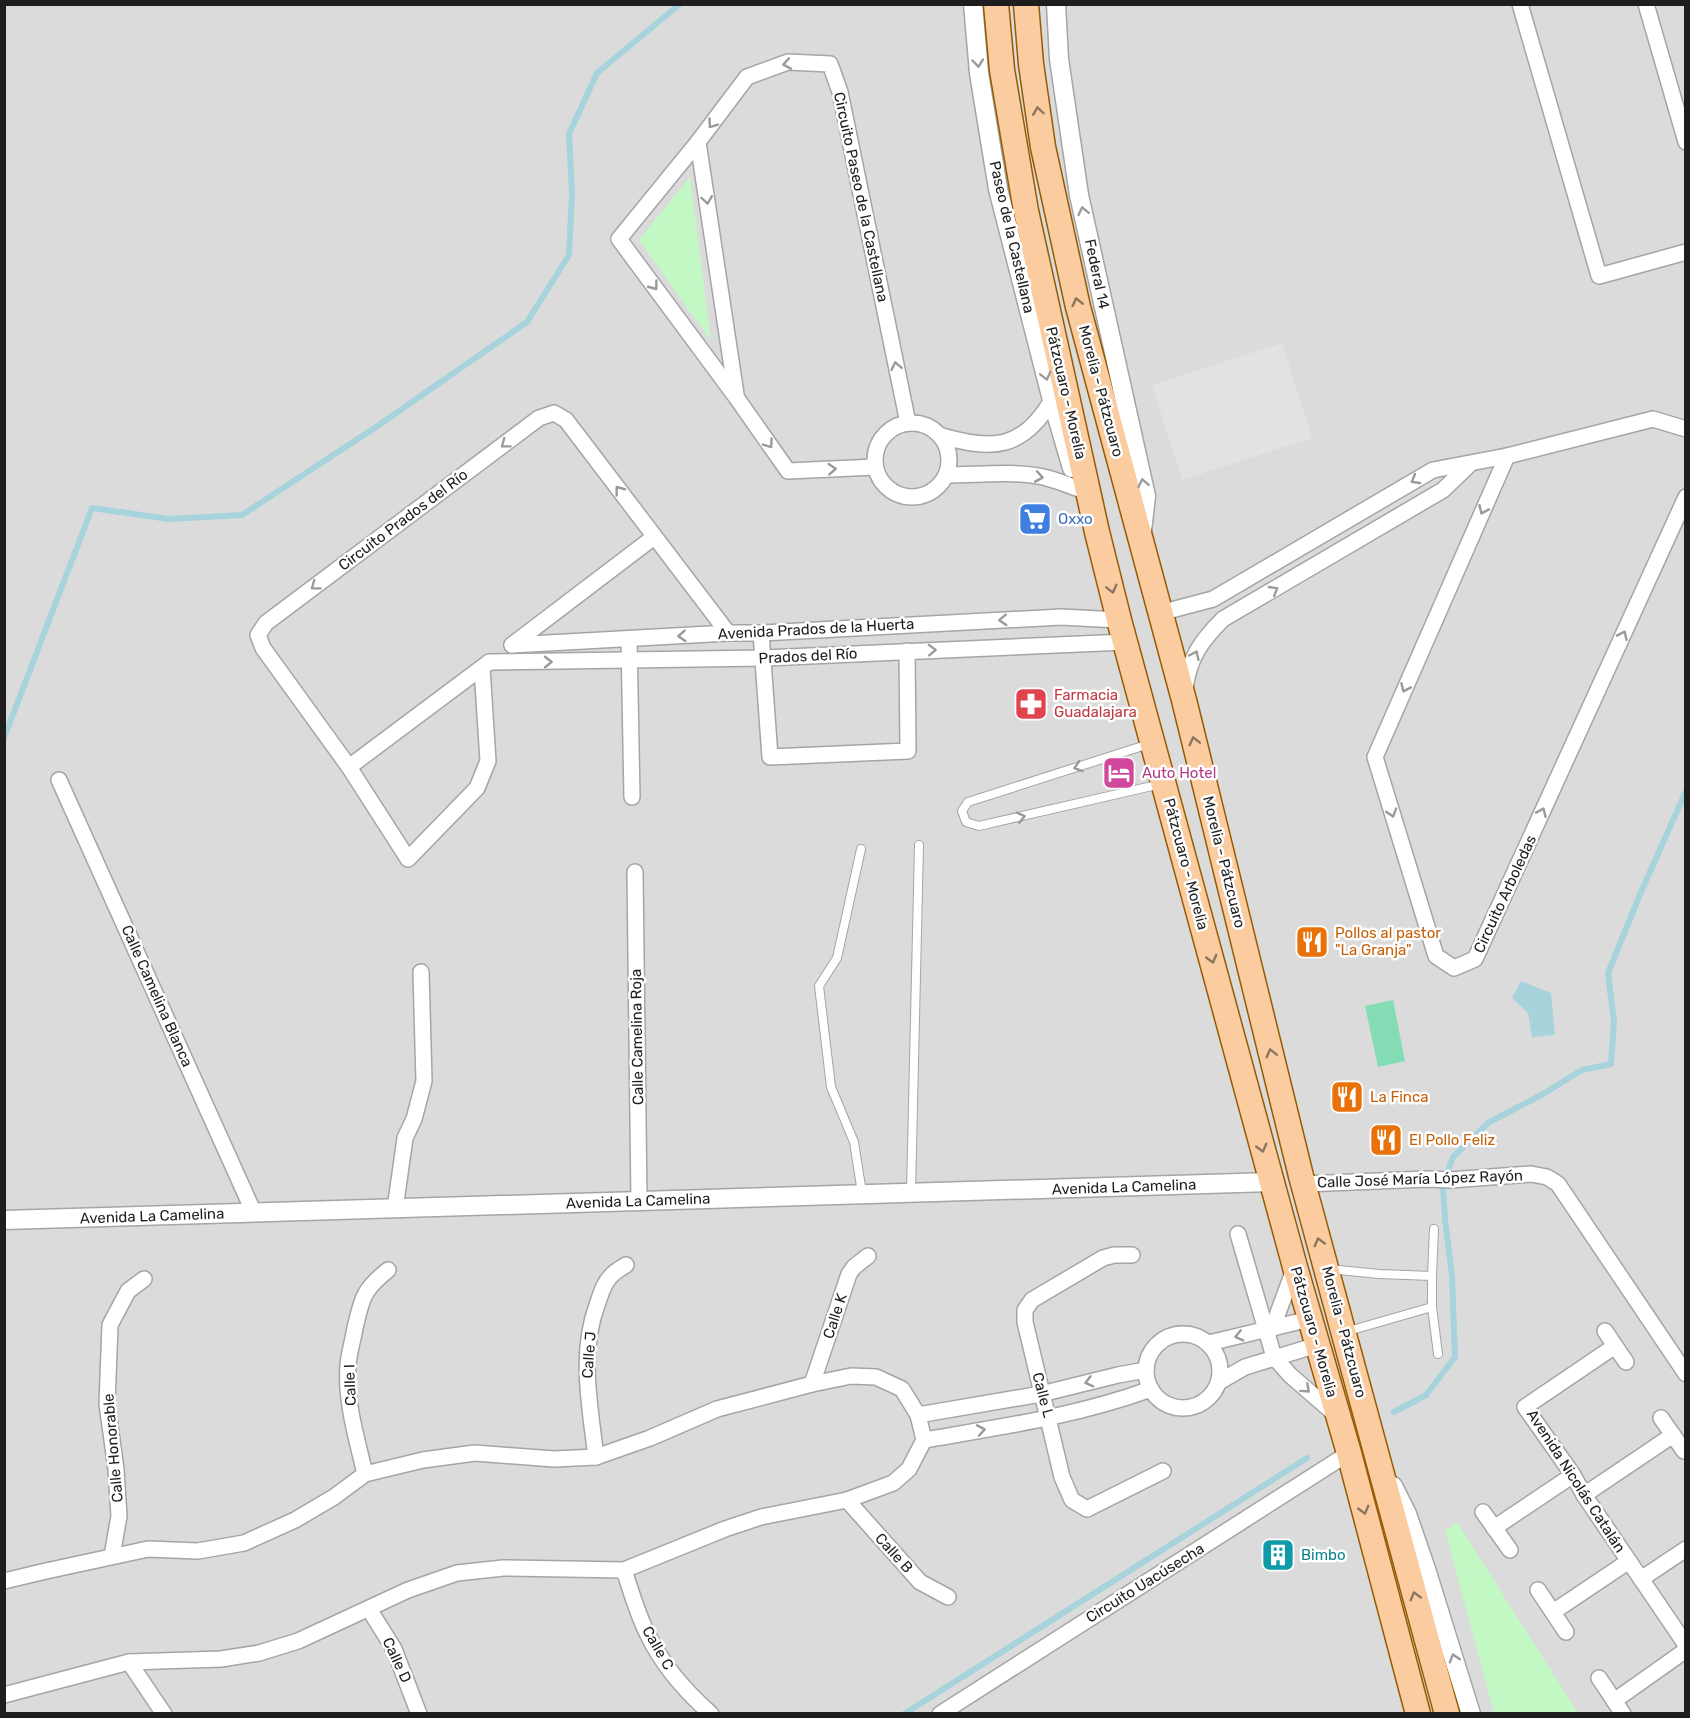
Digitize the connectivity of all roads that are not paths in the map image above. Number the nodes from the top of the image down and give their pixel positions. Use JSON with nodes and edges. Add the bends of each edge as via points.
{"nodes":[{"id":1,"x":973,"y":4,"type":"edge"},
{"id":2,"x":996,"y":4,"type":"edge"},
{"id":3,"x":1026,"y":4,"type":"edge"},
{"id":4,"x":1521,"y":4,"type":"edge"},
{"id":5,"x":1646,"y":4,"type":"edge"},
{"id":6,"x":1058,"y":6,"type":"edge"},
{"id":7,"x":698,"y":142,"type":"junction"},
{"id":8,"x":1686,"y":142,"type":"edge"},
{"id":9,"x":1686,"y":252,"type":"edge"},
{"id":10,"x":736,"y":397,"type":"junction"},
{"id":11,"x":1052,"y":400,"type":"junction"},
{"id":12,"x":908,"y":423,"type":"junction"},
{"id":13,"x":1686,"y":429,"type":"edge"},
{"id":14,"x":942,"y":436,"type":"junction"},
{"id":15,"x":1507,"y":456,"type":"junction"},
{"id":16,"x":1470,"y":464,"type":"junction"},
{"id":17,"x":876,"y":467,"type":"junction"},
{"id":18,"x":947,"y":475,"type":"junction"},
{"id":19,"x":1079,"y":489,"type":"junction"},
{"id":20,"x":1686,"y":497,"type":"edge"},
{"id":21,"x":1097,"y":532,"type":"junction"},
{"id":22,"x":654,"y":537,"type":"junction"},
{"id":23,"x":1141,"y":541,"type":"junction"},
{"id":24,"x":1235,"y":585,"type":"junction"},
{"id":25,"x":1246,"y":606,"type":"junction"},
{"id":26,"x":1160,"y":613,"type":"junction"},
{"id":27,"x":1123,"y":631,"type":"junction"},
{"id":28,"x":728,"y":633,"type":"junction"},
{"id":29,"x":761,"y":633,"type":"junction"},
{"id":30,"x":629,"y":639,"type":"junction"},
{"id":31,"x":512,"y":645,"type":"junction"},
{"id":32,"x":907,"y":651,"type":"junction"},
{"id":33,"x":764,"y":658,"type":"junction"},
{"id":34,"x":630,"y":661,"type":"junction"},
{"id":35,"x":486,"y":665,"type":"junction"},
{"id":36,"x":1184,"y":700,"type":"junction"},
{"id":37,"x":1153,"y":743,"type":"junction"},
{"id":38,"x":349,"y":767,"type":"junction"},
{"id":39,"x":59,"y":780,"type":"dead end"},
{"id":40,"x":1164,"y":784,"type":"junction"},
{"id":41,"x":632,"y":797,"type":"dead end"},
{"id":42,"x":919,"y":845,"type":"dead end"},
{"id":43,"x":861,"y":849,"type":"dead end"},
{"id":44,"x":635,"y":872,"type":"dead end"},
{"id":45,"x":421,"y":972,"type":"dead end"},
{"id":46,"x":1272,"y":1182,"type":"junction"},
{"id":47,"x":1304,"y":1184,"type":"junction"},
{"id":48,"x":910,"y":1193,"type":"junction"},
{"id":49,"x":862,"y":1194,"type":"junction"},
{"id":50,"x":639,"y":1201,"type":"junction"},
{"id":51,"x":394,"y":1209,"type":"junction"},
{"id":52,"x":254,"y":1213,"type":"junction"},
{"id":53,"x":4,"y":1220,"type":"edge"},
{"id":54,"x":1434,"y":1229,"type":"dead end"},
{"id":55,"x":1238,"y":1234,"type":"dead end"},
{"id":56,"x":868,"y":1256,"type":"dead end"},
{"id":57,"x":1132,"y":1256,"type":"dead end"},
{"id":58,"x":626,"y":1265,"type":"dead end"},
{"id":59,"x":1295,"y":1267,"type":"junction"},
{"id":60,"x":1326,"y":1269,"type":"junction"},
{"id":61,"x":388,"y":1270,"type":"dead end"},
{"id":62,"x":1432,"y":1276,"type":"junction"},
{"id":63,"x":144,"y":1280,"type":"dead end"},
{"id":64,"x":1432,"y":1307,"type":"junction"},
{"id":65,"x":1310,"y":1319,"type":"junction"},
{"id":66,"x":1269,"y":1330,"type":"junction"},
{"id":67,"x":1605,"y":1331,"type":"dead end"},
{"id":68,"x":1344,"y":1332,"type":"junction"},
{"id":69,"x":1209,"y":1343,"type":"junction"},
{"id":70,"x":1317,"y":1345,"type":"junction"},
{"id":71,"x":1615,"y":1346,"type":"junction"},
{"id":72,"x":1438,"y":1354,"type":"dead end"},
{"id":73,"x":1274,"y":1357,"type":"junction"},
{"id":74,"x":1626,"y":1362,"type":"dead end"},
{"id":75,"x":1146,"y":1371,"type":"junction"},
{"id":76,"x":1686,"y":1374,"type":"edge"},
{"id":77,"x":1219,"y":1382,"type":"junction"},
{"id":78,"x":812,"y":1384,"type":"junction"},
{"id":79,"x":1151,"y":1389,"type":"junction"},
{"id":80,"x":1041,"y":1395,"type":"junction"},
{"id":81,"x":918,"y":1414,"type":"junction"},
{"id":82,"x":1661,"y":1418,"type":"dead end"},
{"id":83,"x":1049,"y":1419,"type":"junction"},
{"id":84,"x":1340,"y":1419,"type":"junction"},
{"id":85,"x":1673,"y":1435,"type":"junction"},
{"id":86,"x":924,"y":1440,"type":"junction"},
{"id":87,"x":1684,"y":1450,"type":"edge"},
{"id":88,"x":1349,"y":1453,"type":"junction"},
{"id":89,"x":596,"y":1457,"type":"junction"},
{"id":90,"x":1378,"y":1460,"type":"junction"},
{"id":91,"x":1163,"y":1471,"type":"dead end"},
{"id":92,"x":365,"y":1474,"type":"junction"},
{"id":93,"x":1573,"y":1475,"type":"junction"},
{"id":94,"x":1584,"y":1495,"type":"junction"},
{"id":95,"x":847,"y":1500,"type":"junction"},
{"id":96,"x":1483,"y":1512,"type":"dead end"},
{"id":97,"x":1494,"y":1527,"type":"junction"},
{"id":98,"x":1510,"y":1550,"type":"dead end"},
{"id":99,"x":1686,"y":1550,"type":"edge"},
{"id":100,"x":112,"y":1556,"type":"junction"},
{"id":101,"x":1629,"y":1561,"type":"junction"},
{"id":102,"x":624,"y":1570,"type":"junction"},
{"id":103,"x":1641,"y":1579,"type":"junction"},
{"id":104,"x":4,"y":1581,"type":"edge"},
{"id":105,"x":1538,"y":1590,"type":"dead end"},
{"id":106,"x":948,"y":1597,"type":"dead end"},
{"id":107,"x":369,"y":1609,"type":"junction"},
{"id":108,"x":1553,"y":1612,"type":"junction"},
{"id":109,"x":1566,"y":1632,"type":"dead end"},
{"id":110,"x":1686,"y":1645,"type":"edge"},
{"id":111,"x":1686,"y":1650,"type":"edge"},
{"id":112,"x":129,"y":1662,"type":"junction"},
{"id":113,"x":1599,"y":1678,"type":"dead end"},
{"id":114,"x":4,"y":1695,"type":"edge"},
{"id":115,"x":1618,"y":1707,"type":"edge"},
{"id":116,"x":164,"y":1713,"type":"edge"},
{"id":117,"x":419,"y":1713,"type":"edge"},
{"id":118,"x":711,"y":1713,"type":"edge"},
{"id":119,"x":940,"y":1713,"type":"edge"},
{"id":120,"x":1418,"y":1713,"type":"edge"},
{"id":121,"x":1447,"y":1713,"type":"edge"},
{"id":122,"x":1471,"y":1713,"type":"edge"}],
"edges":[{"from":1,"to":11,"type":"street","name":"Paseo de la Castellana","one_way":true,"via":[[979,73],[998,189]]},
{"from":2,"to":21,"type":"main road","name":"Pátzcuaro - Morelia","via":[[1002,70],[1026,211]]},
{"from":23,"to":3,"type":"main road","name":"Morelia - Pátzcuaro","one_way":true,"via":[[1078,307],[1043,147]]},
{"from":4,"to":9,"type":"street","via":[[1599,276]]},
{"from":5,"to":8,"type":"street"},
{"from":23,"to":6,"type":"street","name":"Federal 14","one_way":true,"via":[[1146,496],[1079,195],[1059,59]]},
{"from":7,"to":10,"type":"street","name":"Circuito Paseo de la Castellana","one_way":true},
{"from":7,"to":10,"type":"street","name":"Circuito Paseo de la Castellana","one_way":true,"via":[[619,239]]},
{"from":12,"to":7,"type":"street","name":"Circuito Paseo de la Castellana","one_way":true,"via":[[840,92],[830,64],[789,62],[747,77]]},
{"from":10,"to":17,"type":"street","name":"Circuito Paseo de la Castellana","one_way":true,"via":[[788,471]]},
{"from":11,"to":14,"type":"street","via":[[1034,425],[1007,441],[992,445]]},
{"from":11,"to":19,"type":"street","name":"Paseo de la Castellana"},
{"from":12,"to":14,"type":"street","via":[[921,423]]},
{"from":12,"to":17,"type":"street","via":[[886,433],[875,455]]},
{"from":13,"to":15,"type":"street","via":[[1653,419]]},
{"from":14,"to":18,"type":"street","via":[[950,462]]},
{"from":15,"to":16,"type":"street"},
{"from":15,"to":20,"type":"street","name":"Circuito Arboledas","one_way":true,"via":[[1375,757],[1436,956],[1454,968],[1476,959]]},
{"from":16,"to":24,"type":"street","one_way":true,"via":[[1433,470]]},
{"from":25,"to":16,"type":"street","one_way":true,"via":[[1443,490]]},
{"from":17,"to":18,"type":"street","via":[[887,488],[908,498],[931,493]]},
{"from":18,"to":19,"type":"street","one_way":true,"via":[[1039,476]]},
{"from":19,"to":21,"type":"street","name":"Paseo de la Castellana"},
{"from":21,"to":27,"type":"main road","name":"Pátzcuaro - Morelia","one_way":true},
{"from":22,"to":28,"type":"street","name":"Circuito Prados del Río"},
{"from":22,"to":31,"type":"street"},
{"from":22,"to":38,"type":"street","name":"Circuito Prados del Río","one_way":true,"via":[[566,420],[554,413],[540,418],[285,608],[258,635],[263,648]]},
{"from":23,"to":26,"type":"main road","name":"Morelia - Pátzcuaro"},
{"from":24,"to":25,"type":"street"},
{"from":24,"to":26,"type":"street","via":[[1213,598]]},
{"from":36,"to":25,"type":"street","one_way":true,"via":[[1194,654],[1206,635]]},
{"from":26,"to":36,"type":"main road","name":"Morelia - Pátzcuaro"},
{"from":27,"to":29,"type":"street","name":"Avenida Prados de la Huerta","one_way":true,"via":[[1061,617]]},
{"from":32,"to":27,"type":"street","name":"Prados del Río","one_way":true},
{"from":27,"to":37,"type":"main road","name":"Pátzcuaro - Morelia"},
{"from":28,"to":29,"type":"street","name":"Avenida Prados de la Huerta"},
{"from":28,"to":30,"type":"street","name":"Avenida Prados de la Huerta","one_way":true},
{"from":29,"to":33,"type":"street"},
{"from":30,"to":31,"type":"street","name":"Avenida Prados de la Huerta"},
{"from":30,"to":34,"type":"street"},
{"from":31,"to":35,"type":"street"},
{"from":32,"to":33,"type":"street","name":"Prados del Río"},
{"from":32,"to":33,"type":"street","via":[[909,751],[770,757]]},
{"from":33,"to":34,"type":"street","name":"Prados del Río"},
{"from":35,"to":34,"type":"street","name":"Prados del Río","one_way":true},
{"from":34,"to":41,"type":"street"},
{"from":35,"to":38,"type":"street"},
{"from":35,"to":38,"type":"street","name":"Circuito Prados del Río","via":[[488,761],[477,788],[408,859]]},
{"from":47,"to":36,"type":"main road","name":"Morelia - Pátzcuaro","one_way":true},
{"from":37,"to":40,"type":"main road","name":"Pátzcuaro - Morelia"},
{"from":37,"to":40,"type":"lane","one_way":true,"via":[[968,802],[962,811],[966,822],[979,826]]},
{"from":39,"to":52,"type":"street","name":"Calle Camelina Blanca"},
{"from":40,"to":46,"type":"main road","name":"Pátzcuaro - Morelia","one_way":true},
{"from":42,"to":48,"type":"lane"},
{"from":43,"to":49,"type":"lane","via":[[837,958],[819,986],[831,1087],[854,1143]]},
{"from":44,"to":50,"type":"street","name":"Calle Camelina Roja"},
{"from":45,"to":51,"type":"street","via":[[424,1081],[405,1138]]},
{"from":46,"to":48,"type":"street","name":"Avenida La Camelina"},
{"from":46,"to":59,"type":"main road","name":"Pátzcuaro - Morelia"},
{"from":60,"to":47,"type":"main road","name":"Morelia - Pátzcuaro","one_way":true},
{"from":47,"to":76,"type":"street","name":"Calle José María López Rayón","via":[[1531,1174],[1547,1177],[1558,1184]]},
{"from":48,"to":49,"type":"street","name":"Avenida La Camelina"},
{"from":49,"to":50,"type":"street","name":"Avenida La Camelina"},
{"from":50,"to":51,"type":"street","name":"Avenida La Camelina"},
{"from":51,"to":52,"type":"street","name":"Avenida La Camelina"},
{"from":52,"to":53,"type":"street","name":"Avenida La Camelina"},
{"from":54,"to":62,"type":"lane"},
{"from":55,"to":66,"type":"street"},
{"from":56,"to":78,"type":"street","name":"Calle K","via":[[849,1274]]},
{"from":57,"to":80,"type":"street","name":"Calle L","via":[[1103,1258],[1032,1300],[1025,1310]]},
{"from":58,"to":89,"type":"street","name":"Calle J","via":[[604,1284],[592,1317],[586,1374]]},
{"from":59,"to":65,"type":"main road","name":"Pátzcuaro - Morelia"},
{"from":59,"to":66,"type":"street"},
{"from":60,"to":62,"type":"lane"},
{"from":60,"to":68,"type":"main road","name":"Morelia - Pátzcuaro"},
{"from":61,"to":92,"type":"street","name":"Calle I","via":[[366,1291],[348,1365],[350,1404]]},
{"from":62,"to":64,"type":"lane"},
{"from":63,"to":100,"type":"street","name":"Calle Honorable","via":[[128,1291],[110,1325],[107,1404],[119,1516]]},
{"from":64,"to":68,"type":"lane"},
{"from":64,"to":72,"type":"lane"},
{"from":65,"to":66,"type":"street"},
{"from":65,"to":70,"type":"main road","name":"Pátzcuaro - Morelia"},
{"from":66,"to":69,"type":"street","one_way":true},
{"from":66,"to":73,"type":"street"},
{"from":67,"to":71,"type":"street"},
{"from":68,"to":90,"type":"main road","name":"Morelia - Pátzcuaro"},
{"from":69,"to":75,"type":"street","via":[[1187,1334],[1174,1335],[1154,1348]]},
{"from":69,"to":77,"type":"street","via":[[1220,1361]]},
{"from":70,"to":73,"type":"street"},
{"from":70,"to":84,"type":"main road","name":"Pátzcuaro - Morelia"},
{"from":71,"to":74,"type":"street"},
{"from":71,"to":93,"type":"street","name":"Avenida Nicolás Catalán","via":[[1525,1407]]},
{"from":73,"to":77,"type":"street"},
{"from":73,"to":84,"type":"street","one_way":true},
{"from":75,"to":79,"type":"street"},
{"from":75,"to":80,"type":"street","one_way":true},
{"from":77,"to":79,"type":"street","via":[[1213,1393],[1193,1407],[1169,1405]]},
{"from":78,"to":81,"type":"street","via":[[851,1376],[876,1377],[902,1389]]},
{"from":78,"to":89,"type":"street","via":[[717,1409]]},
{"from":79,"to":83,"type":"street"},
{"from":80,"to":81,"type":"street"},
{"from":80,"to":83,"type":"street","name":"Calle L"},
{"from":81,"to":86,"type":"street"},
{"from":82,"to":85,"type":"street"},
{"from":86,"to":83,"type":"street","one_way":true},
{"from":83,"to":91,"type":"street","name":"Calle L","via":[[1062,1477],[1072,1500],[1088,1509]]},
{"from":84,"to":88,"type":"main road","name":"Pátzcuaro - Morelia"},
{"from":85,"to":87,"type":"street"},
{"from":85,"to":94,"type":"street"},
{"from":86,"to":95,"type":"street","via":[[909,1469],[893,1483]]},
{"from":88,"to":119,"type":"street","name":"Circuito Uacúsecha"},
{"from":88,"to":120,"type":"main road","name":"Pátzcuaro - Morelia","one_way":true},
{"from":89,"to":92,"type":"street","via":[[554,1459],[475,1453]]},
{"from":121,"to":90,"type":"main road","name":"Morelia - Pátzcuaro","one_way":true},
{"from":122,"to":90,"type":"street","one_way":true,"via":[[1407,1515]]},
{"from":92,"to":100,"type":"street","via":[[295,1520],[244,1543],[198,1551],[148,1549]]},
{"from":93,"to":94,"type":"street","name":"Avenida Nicolás Catalán"},
{"from":93,"to":97,"type":"street"},
{"from":94,"to":101,"type":"street","name":"Avenida Nicolás Catalán"},
{"from":95,"to":102,"type":"street","via":[[762,1517]]},
{"from":95,"to":106,"type":"street","name":"Calle B","via":[[920,1582]]},
{"from":96,"to":97,"type":"street"},
{"from":97,"to":98,"type":"street"},
{"from":99,"to":103,"type":"street"},
{"from":100,"to":104,"type":"street"},
{"from":101,"to":103,"type":"street","name":"Avenida Nicolás Catalán"},
{"from":101,"to":108,"type":"street"},
{"from":102,"to":107,"type":"street","via":[[503,1568],[457,1573]]},
{"from":102,"to":118,"type":"street","name":"Calle C","via":[[646,1632],[664,1664]]},
{"from":103,"to":110,"type":"street","name":"Avenida Nicolás Catalán"},
{"from":105,"to":108,"type":"street"},
{"from":107,"to":112,"type":"street","via":[[298,1641],[259,1653],[221,1659]]},
{"from":107,"to":117,"type":"street","name":"Calle D","via":[[394,1649]]},
{"from":108,"to":109,"type":"street"},
{"from":111,"to":115,"type":"street"},
{"from":112,"to":114,"type":"street"},
{"from":112,"to":116,"type":"street"},
{"from":113,"to":115,"type":"street"}]}
